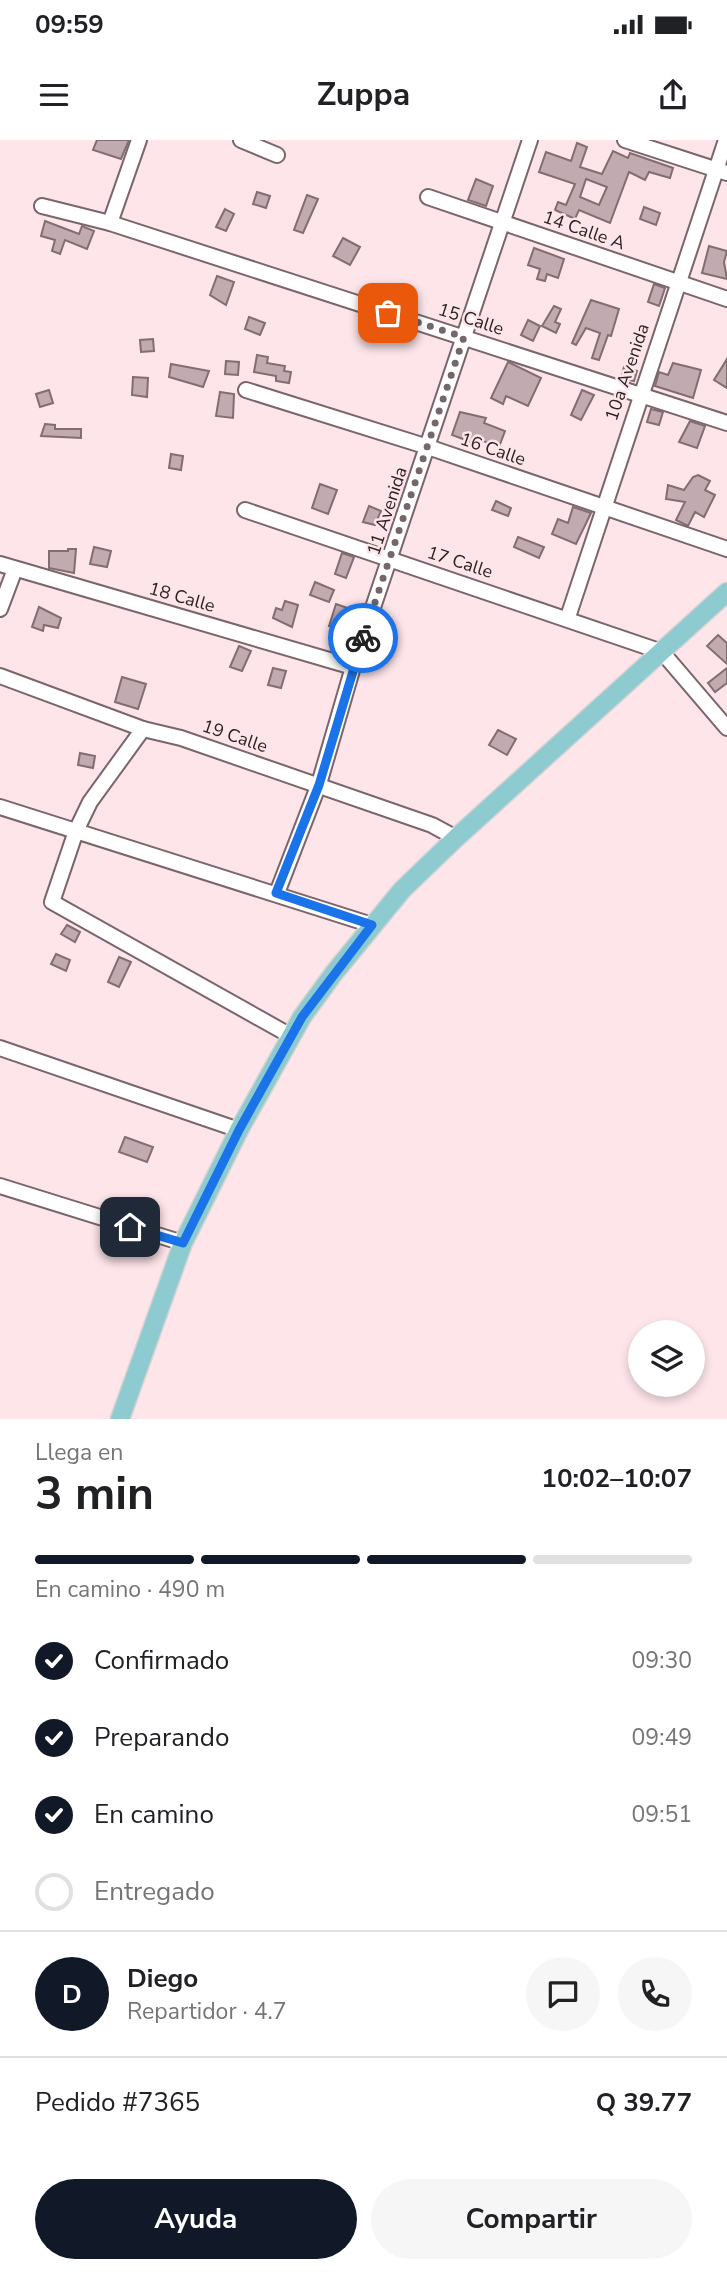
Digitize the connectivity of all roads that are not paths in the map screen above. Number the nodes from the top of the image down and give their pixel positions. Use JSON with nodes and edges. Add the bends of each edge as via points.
{"nodes":[{"id":1,"x":139,"y":140,"type":"edge"},
{"id":2,"x":241,"y":140,"type":"edge"},
{"id":3,"x":530,"y":140,"type":"edge"},
{"id":4,"x":625,"y":140,"type":"edge"},
{"id":5,"x":726,"y":140,"type":"edge"},
{"id":6,"x":277,"y":155,"type":"dead end"},
{"id":7,"x":721,"y":171,"type":"edge"},
{"id":8,"x":428,"y":197,"type":"dead end"},
{"id":9,"x":42,"y":206,"type":"dead end"},
{"id":10,"x":502,"y":222,"type":"junction"},
{"id":11,"x":110,"y":223,"type":"junction"},
{"id":12,"x":678,"y":282,"type":"junction"},
{"id":13,"x":727,"y":299,"type":"edge"},
{"id":14,"x":464,"y":337,"type":"junction"},
{"id":15,"x":246,"y":390,"type":"dead end"},
{"id":16,"x":639,"y":395,"type":"junction"},
{"id":17,"x":727,"y":423,"type":"edge"},
{"id":18,"x":428,"y":447,"type":"junction"},
{"id":19,"x":603,"y":506,"type":"junction"},
{"id":20,"x":245,"y":510,"type":"dead end"},
{"id":21,"x":727,"y":549,"type":"edge"},
{"id":22,"x":391,"y":560,"type":"junction"},
{"id":23,"x":0,"y":564,"type":"edge"},
{"id":24,"x":15,"y":569,"type":"junction"},
{"id":25,"x":727,"y":592,"type":"edge"},
{"id":26,"x":0,"y":609,"type":"edge"},
{"id":27,"x":568,"y":617,"type":"junction"},
{"id":28,"x":662,"y":652,"type":"junction"},
{"id":29,"x":353,"y":667,"type":"junction"},
{"id":30,"x":0,"y":676,"type":"edge"},
{"id":31,"x":727,"y":728,"type":"edge"},
{"id":32,"x":143,"y":729,"type":"junction"},
{"id":33,"x":319,"y":785,"type":"junction"},
{"id":34,"x":0,"y":807,"type":"edge"},
{"id":35,"x":76,"y":831,"type":"junction"},
{"id":36,"x":456,"y":838,"type":"junction"},
{"id":37,"x":276,"y":893,"type":"junction"},
{"id":38,"x":372,"y":925,"type":"junction"},
{"id":39,"x":291,"y":1036,"type":"junction"},
{"id":40,"x":0,"y":1048,"type":"edge"},
{"id":41,"x":239,"y":1130,"type":"junction"},
{"id":42,"x":0,"y":1186,"type":"edge"},
{"id":43,"x":183,"y":1243,"type":"junction"},
{"id":44,"x":120,"y":1419,"type":"edge"}],
"edges":[{"from":1,"to":11,"type":"street"},
{"from":2,"to":6,"type":"street"},
{"from":3,"to":10,"type":"street","name":"11 Avenida"},
{"from":4,"to":7,"type":"street"},
{"from":5,"to":7,"type":"street","name":"10a Avenida"},
{"from":7,"to":12,"type":"street","name":"10a Avenida"},
{"from":8,"to":10,"type":"street","name":"14 Calle A"},
{"from":9,"to":11,"type":"street","name":"15 Calle"},
{"from":10,"to":12,"type":"street","name":"14 Calle A"},
{"from":10,"to":14,"type":"street","name":"11 Avenida"},
{"from":11,"to":14,"type":"street","name":"15 Calle"},
{"from":12,"to":13,"type":"street","name":"14 Calle A"},
{"from":12,"to":16,"type":"street","name":"10a Avenida"},
{"from":14,"to":16,"type":"street","name":"15 Calle"},
{"from":14,"to":18,"type":"street","name":"11 Avenida"},
{"from":15,"to":18,"type":"street","name":"16 Calle"},
{"from":16,"to":17,"type":"street","name":"15 Calle"},
{"from":16,"to":19,"type":"street","name":"10a Avenida"},
{"from":18,"to":19,"type":"street","name":"16 Calle"},
{"from":18,"to":22,"type":"street","name":"11 Avenida"},
{"from":19,"to":21,"type":"street","name":"16 Calle"},
{"from":19,"to":27,"type":"street","name":"10a Avenida"},
{"from":20,"to":22,"type":"street","name":"17 Calle"},
{"from":22,"to":27,"type":"street","name":"17 Calle"},
{"from":22,"to":29,"type":"street","name":"11 Avenida"},
{"from":23,"to":24,"type":"street","name":"18 Calle"},
{"from":24,"to":26,"type":"street"},
{"from":24,"to":29,"type":"street","name":"18 Calle"},
{"from":25,"to":28,"type":"main road"},
{"from":27,"to":28,"type":"street","name":"17 Calle"},
{"from":28,"to":31,"type":"street"},
{"from":28,"to":36,"type":"main road"},
{"from":29,"to":33,"type":"street","name":"11 Avenida"},
{"from":30,"to":32,"type":"street","name":"19 Calle"},
{"from":32,"to":33,"type":"street","name":"19 Calle"},
{"from":32,"to":35,"type":"street","via":[[90,802]]},
{"from":33,"to":36,"type":"street","name":"19 Calle"},
{"from":33,"to":37,"type":"street","name":"11 Avenida"},
{"from":34,"to":35,"type":"street"},
{"from":35,"to":37,"type":"street"},
{"from":35,"to":39,"type":"street","via":[[52,902]]},
{"from":36,"to":38,"type":"main road"},
{"from":37,"to":38,"type":"street"},
{"from":38,"to":39,"type":"main road"},
{"from":39,"to":41,"type":"main road"},
{"from":40,"to":41,"type":"street"},
{"from":41,"to":43,"type":"main road"},
{"from":42,"to":43,"type":"street"},
{"from":43,"to":44,"type":"main road"}]}
